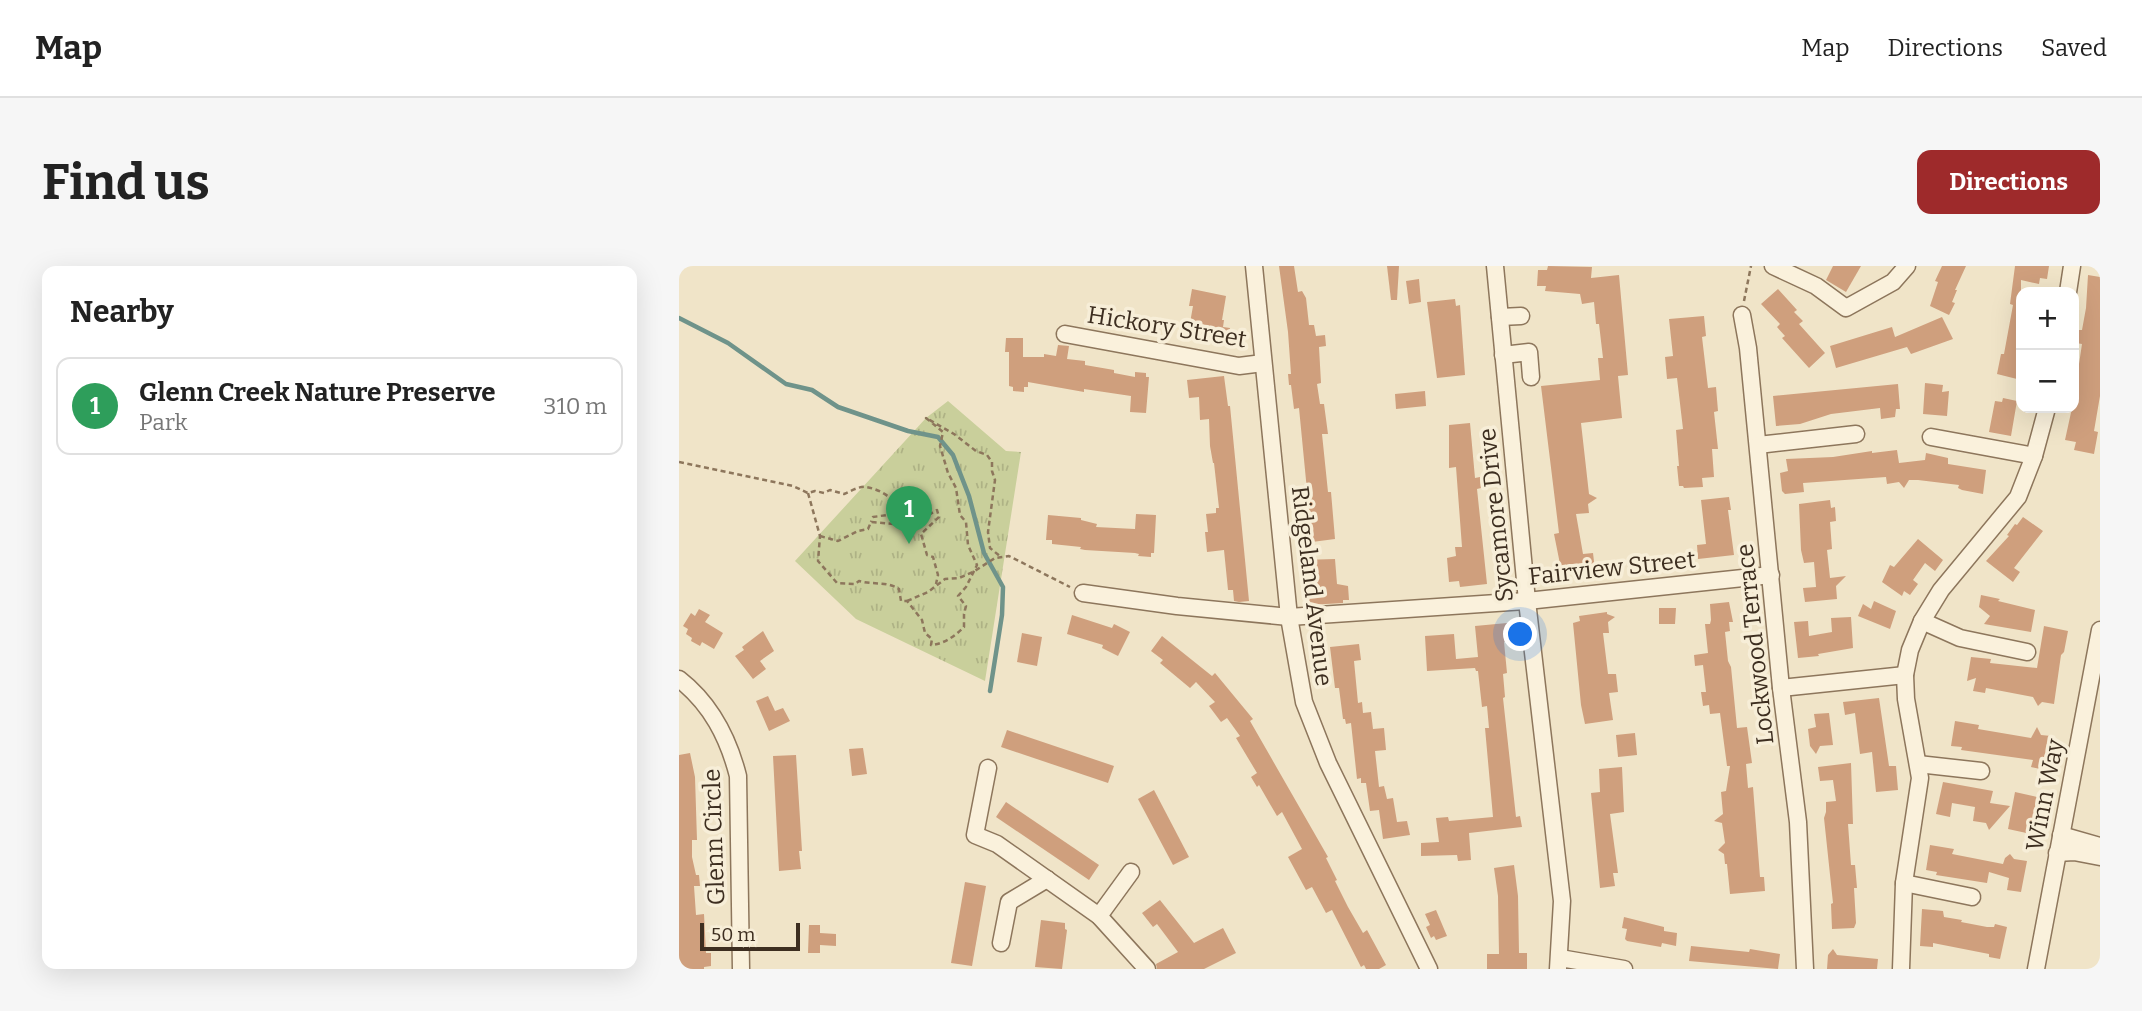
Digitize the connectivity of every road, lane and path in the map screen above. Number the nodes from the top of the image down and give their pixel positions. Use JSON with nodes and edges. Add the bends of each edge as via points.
{"nodes":[{"id":1,"x":1254,"y":266,"type":"edge"},
{"id":2,"x":1495,"y":266,"type":"edge"},
{"id":3,"x":1751,"y":266,"type":"edge"},
{"id":4,"x":1773,"y":266,"type":"edge"},
{"id":5,"x":1907,"y":266,"type":"edge"},
{"id":6,"x":2072,"y":266,"type":"edge"},
{"id":7,"x":2069,"y":287,"type":"edge"},
{"id":8,"x":1742,"y":315,"type":"joint"},
{"id":9,"x":1521,"y":316,"type":"dead end"},
{"id":10,"x":1500,"y":317,"type":"junction"},
{"id":11,"x":1065,"y":334,"type":"dead end"},
{"id":12,"x":1503,"y":355,"type":"junction"},
{"id":13,"x":1263,"y":363,"type":"junction"},
{"id":14,"x":1531,"y":377,"type":"dead end"},
{"id":15,"x":2046,"y":413,"type":"edge"},
{"id":16,"x":1856,"y":434,"type":"dead end"},
{"id":17,"x":1931,"y":438,"type":"dead end"},
{"id":18,"x":1758,"y":445,"type":"junction"},
{"id":19,"x":2034,"y":456,"type":"junction"},
{"id":20,"x":679,"y":462,"type":"edge"},
{"id":21,"x":808,"y":494,"type":"junction"},
{"id":22,"x":871,"y":522,"type":"junction"},
{"id":23,"x":820,"y":536,"type":"junction"},
{"id":24,"x":1001,"y":557,"type":"junction"},
{"id":25,"x":973,"y":572,"type":"junction"},
{"id":26,"x":1771,"y":575,"type":"junction"},
{"id":27,"x":936,"y":584,"type":"junction"},
{"id":28,"x":1083,"y":593,"type":"joint"},
{"id":29,"x":907,"y":601,"type":"junction"},
{"id":30,"x":1527,"y":601,"type":"junction"},
{"id":31,"x":1289,"y":617,"type":"junction"},
{"id":32,"x":1921,"y":621,"type":"junction"},
{"id":33,"x":2100,"y":630,"type":"edge"},
{"id":34,"x":2027,"y":652,"type":"dead end"},
{"id":35,"x":2097,"y":666,"type":"edge"},
{"id":36,"x":1905,"y":675,"type":"junction"},
{"id":37,"x":679,"y":679,"type":"edge"},
{"id":38,"x":1781,"y":688,"type":"junction"},
{"id":39,"x":1918,"y":764,"type":"junction"},
{"id":40,"x":988,"y":768,"type":"dead end"},
{"id":41,"x":1980,"y":771,"type":"dead end"},
{"id":42,"x":2061,"y":835,"type":"junction"},
{"id":43,"x":2100,"y":846,"type":"edge"},
{"id":44,"x":2057,"y":853,"type":"junction"},
{"id":45,"x":2100,"y":857,"type":"edge"},
{"id":46,"x":1131,"y":872,"type":"dead end"},
{"id":47,"x":1048,"y":879,"type":"junction"},
{"id":48,"x":1904,"y":883,"type":"junction"},
{"id":49,"x":1972,"y":897,"type":"dead end"},
{"id":50,"x":1099,"y":916,"type":"junction"},
{"id":51,"x":1001,"y":943,"type":"dead end"},
{"id":52,"x":1559,"y":963,"type":"edge"},
{"id":53,"x":740,"y":969,"type":"edge"},
{"id":54,"x":1147,"y":969,"type":"edge"},
{"id":55,"x":1429,"y":969,"type":"edge"},
{"id":56,"x":1624,"y":969,"type":"edge"},
{"id":57,"x":1805,"y":969,"type":"edge"},
{"id":58,"x":1901,"y":969,"type":"edge"},
{"id":59,"x":2036,"y":969,"type":"edge"}],
"edges":[{"from":1,"to":13,"type":"street","name":"Ridgeland Avenue"},
{"from":2,"to":10,"type":"street","name":"Sycamore Drive"},
{"from":3,"to":8,"type":"path"},
{"from":4,"to":5,"type":"street","via":[[1816,286],[1846,308],[1893,282]]},
{"from":6,"to":7,"type":"street"},
{"from":8,"to":18,"type":"street","name":"Lockwood Terrace"},
{"from":9,"to":10,"type":"street"},
{"from":10,"to":12,"type":"street","name":"Sycamore Drive"},
{"from":11,"to":13,"type":"street","name":"Hickory Street","via":[[1239,366]]},
{"from":12,"to":14,"type":"street","via":[[1529,352]]},
{"from":12,"to":30,"type":"street","name":"Sycamore Drive"},
{"from":13,"to":31,"type":"street","name":"Ridgeland Avenue"},
{"from":15,"to":19,"type":"street"},
{"from":16,"to":18,"type":"street"},
{"from":17,"to":19,"type":"street"},
{"from":18,"to":26,"type":"street","name":"Lockwood Terrace"},
{"from":19,"to":32,"type":"street","via":[[2018,497]]},
{"from":20,"to":21,"type":"path","via":[[793,486]]},
{"from":21,"to":22,"type":"path","via":[[830,489],[845,494],[867,487],[893,499],[901,513],[873,517]]},
{"from":21,"to":23,"type":"path"},
{"from":22,"to":23,"type":"path","via":[[868,529],[838,541]]},
{"from":22,"to":27,"type":"path","via":[[907,524],[937,510],[939,517],[921,534],[926,555],[933,557]]},
{"from":23,"to":29,"type":"path","via":[[818,561],[837,583],[891,584],[901,601]]},
{"from":24,"to":25,"type":"path"},
{"from":24,"to":25,"type":"path","via":[[990,548],[988,532],[995,480],[992,461],[926,418],[943,432],[940,446],[966,522],[968,545],[977,565]]},
{"from":24,"to":28,"type":"path","via":[[1009,556]]},
{"from":25,"to":27,"type":"path"},
{"from":25,"to":29,"type":"path","via":[[958,596],[966,606],[964,627],[937,645],[931,645],[922,620]]},
{"from":26,"to":30,"type":"street","name":"Fairview Street"},
{"from":26,"to":38,"type":"street","name":"Lockwood Terrace"},
{"from":27,"to":29,"type":"path"},
{"from":28,"to":31,"type":"street","name":"Fairview Street"},
{"from":30,"to":31,"type":"street","name":"Fairview Street"},
{"from":30,"to":52,"type":"street","name":"Sycamore Drive","via":[[1562,901]]},
{"from":31,"to":55,"type":"street","name":"Ridgeland Avenue","via":[[1304,702],[1328,763]]},
{"from":32,"to":34,"type":"street","via":[[1960,638]]},
{"from":32,"to":36,"type":"street"},
{"from":33,"to":35,"type":"street","name":"Winn Way"},
{"from":35,"to":42,"type":"street","name":"Winn Way"},
{"from":36,"to":38,"type":"street"},
{"from":36,"to":39,"type":"street"},
{"from":37,"to":53,"type":"street","name":"Glenn Circle","via":[[704,703],[732,751],[737,776]]},
{"from":38,"to":57,"type":"street","name":"Lockwood Terrace","via":[[1798,822]]},
{"from":39,"to":41,"type":"street"},
{"from":39,"to":48,"type":"street","via":[[1920,788]]},
{"from":40,"to":47,"type":"street","via":[[975,835],[997,844]]},
{"from":42,"to":43,"type":"street"},
{"from":42,"to":44,"type":"street","name":"Winn Way"},
{"from":44,"to":45,"type":"street"},
{"from":44,"to":59,"type":"street","name":"Winn Way"},
{"from":46,"to":50,"type":"street"},
{"from":47,"to":50,"type":"street"},
{"from":47,"to":51,"type":"street","via":[[1009,902]]},
{"from":48,"to":49,"type":"street"},
{"from":48,"to":58,"type":"street"},
{"from":50,"to":54,"type":"street"},
{"from":52,"to":56,"type":"street","via":[[1573,958]]}]}
